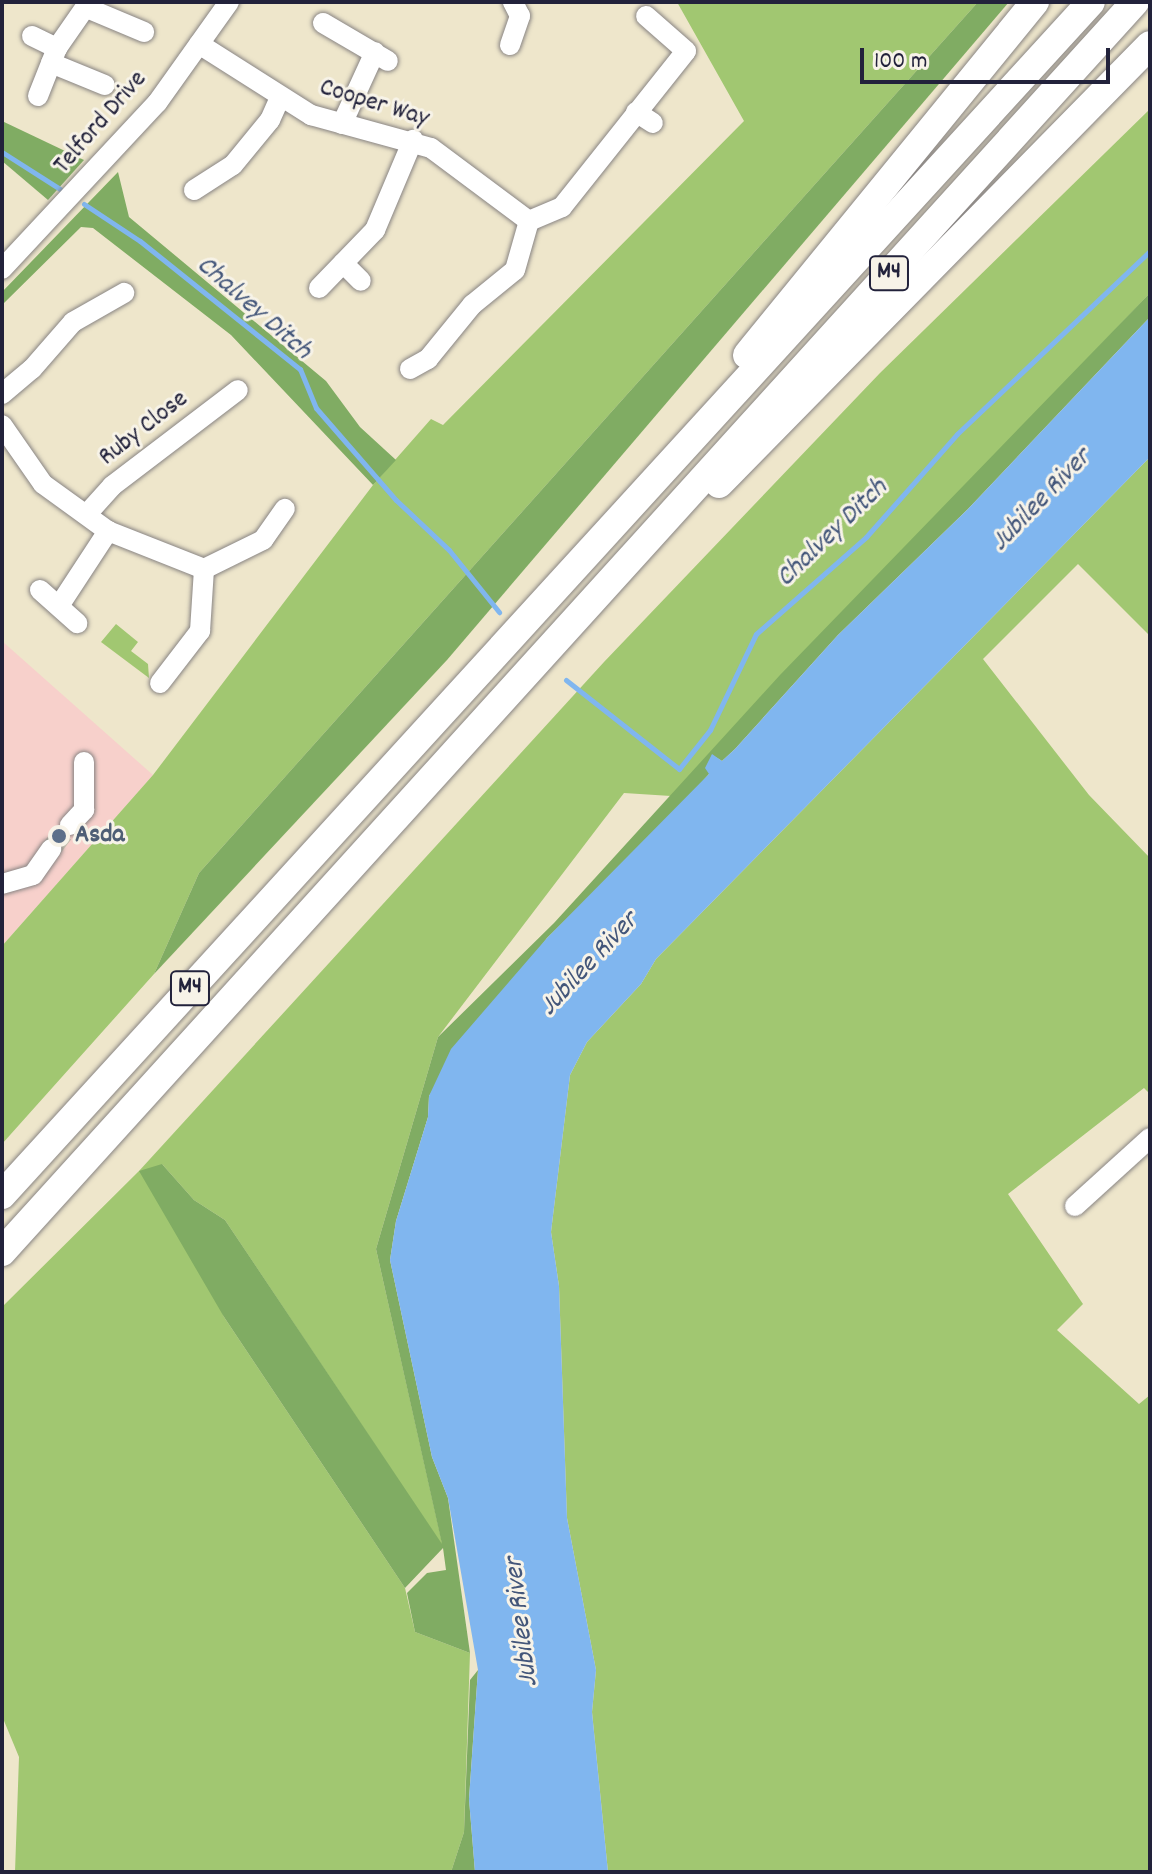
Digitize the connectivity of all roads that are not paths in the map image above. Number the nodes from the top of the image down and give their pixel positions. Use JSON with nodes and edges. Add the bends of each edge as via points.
{"nodes":[{"id":1,"x":229,"y":2,"type":"edge"},
{"id":2,"x":513,"y":2,"type":"edge"},
{"id":3,"x":1035,"y":2,"type":"edge"},
{"id":4,"x":1091,"y":2,"type":"edge"},
{"id":5,"x":1135,"y":2,"type":"edge"},
{"id":6,"x":88,"y":5,"type":"edge"},
{"id":7,"x":646,"y":16,"type":"dead end"},
{"id":8,"x":323,"y":23,"type":"dead end"},
{"id":9,"x":144,"y":32,"type":"dead end"},
{"id":10,"x":32,"y":36,"type":"dead end"},
{"id":11,"x":199,"y":44,"type":"junction"},
{"id":12,"x":510,"y":45,"type":"dead end"},
{"id":13,"x":1150,"y":45,"type":"edge"},
{"id":14,"x":54,"y":55,"type":"junction"},
{"id":15,"x":105,"y":85,"type":"dead end"},
{"id":16,"x":38,"y":96,"type":"dead end"},
{"id":17,"x":280,"y":98,"type":"junction"},
{"id":18,"x":342,"y":124,"type":"junction"},
{"id":19,"x":413,"y":140,"type":"junction"},
{"id":20,"x":194,"y":190,"type":"dead end"},
{"id":21,"x":529,"y":221,"type":"junction"},
{"id":22,"x":343,"y":263,"type":"junction"},
{"id":23,"x":2,"y":269,"type":"edge"},
{"id":24,"x":361,"y":281,"type":"dead end"},
{"id":25,"x":319,"y":288,"type":"dead end"},
{"id":26,"x":124,"y":293,"type":"dead end"},
{"id":27,"x":410,"y":369,"type":"dead end"},
{"id":28,"x":238,"y":390,"type":"dead end"},
{"id":29,"x":2,"y":394,"type":"edge"},
{"id":30,"x":2,"y":425,"type":"edge"},
{"id":31,"x":9,"y":453,"type":"edge"},
{"id":32,"x":644,"y":489,"type":"junction"},
{"id":33,"x":285,"y":509,"type":"dead end"},
{"id":34,"x":87,"y":514,"type":"junction"},
{"id":35,"x":108,"y":531,"type":"junction"},
{"id":36,"x":646,"y":547,"type":"junction"},
{"id":37,"x":204,"y":569,"type":"junction"},
{"id":38,"x":40,"y":590,"type":"dead end"},
{"id":39,"x":59,"y":606,"type":"junction"},
{"id":40,"x":77,"y":623,"type":"dead end"},
{"id":41,"x":160,"y":683,"type":"dead end"},
{"id":42,"x":84,"y":762,"type":"dead end"},
{"id":43,"x":70,"y":825,"type":"tunnel mouth"},
{"id":44,"x":51,"y":849,"type":"tunnel mouth"},
{"id":45,"x":2,"y":884,"type":"edge"},
{"id":46,"x":1150,"y":1138,"type":"edge"},
{"id":47,"x":2,"y":1195,"type":"edge"},
{"id":48,"x":1075,"y":1206,"type":"dead end"},
{"id":49,"x":2,"y":1252,"type":"edge"}],
"edges":[{"from":1,"to":11,"type":"street","name":"Telford Drive"},
{"from":2,"to":12,"type":"street","via":[[520,16]]},
{"from":3,"to":32,"type":"highway","number":"M4","via":[[773,320]]},
{"from":4,"to":32,"type":"highway","number":"M4"},
{"from":5,"to":36,"type":"highway","number":"M4"},
{"from":6,"to":9,"type":"street"},
{"from":6,"to":14,"type":"street"},
{"from":7,"to":21,"type":"street","via":[[686,51],[650,92],[645,117],[562,207]]},
{"from":8,"to":18,"type":"street","via":[[381,57]]},
{"from":10,"to":14,"type":"street"},
{"from":11,"to":17,"type":"street","name":"Cooper Way"},
{"from":11,"to":23,"type":"street","name":"Telford Drive","via":[[157,103]]},
{"from":13,"to":36,"type":"highway","number":"M4","via":[[753,455]]},
{"from":14,"to":15,"type":"street"},
{"from":14,"to":16,"type":"street"},
{"from":17,"to":18,"type":"street","name":"Cooper Way"},
{"from":17,"to":20,"type":"street","via":[[220,188]]},
{"from":18,"to":19,"type":"street","name":"Cooper Way"},
{"from":19,"to":21,"type":"street","name":"Cooper Way","via":[[459,166]]},
{"from":19,"to":22,"type":"street","via":[[375,230]]},
{"from":21,"to":27,"type":"street","via":[[515,270],[472,305],[428,359]]},
{"from":22,"to":24,"type":"street"},
{"from":22,"to":25,"type":"street"},
{"from":26,"to":29,"type":"street","via":[[73,322]]},
{"from":28,"to":34,"type":"street","name":"Ruby Close","via":[[112,486]]},
{"from":30,"to":31,"type":"street"},
{"from":31,"to":34,"type":"street"},
{"from":32,"to":47,"type":"highway","number":"M4"},
{"from":33,"to":37,"type":"street","via":[[263,540]]},
{"from":34,"to":35,"type":"street"},
{"from":35,"to":37,"type":"street"},
{"from":35,"to":39,"type":"street"},
{"from":36,"to":49,"type":"highway","number":"M4"},
{"from":37,"to":41,"type":"street","via":[[200,631]]},
{"from":38,"to":39,"type":"street"},
{"from":39,"to":40,"type":"street"},
{"from":42,"to":43,"type":"street","via":[[84,810]]},
{"from":44,"to":45,"type":"street","via":[[33,875]]},
{"from":46,"to":48,"type":"street"}]}
